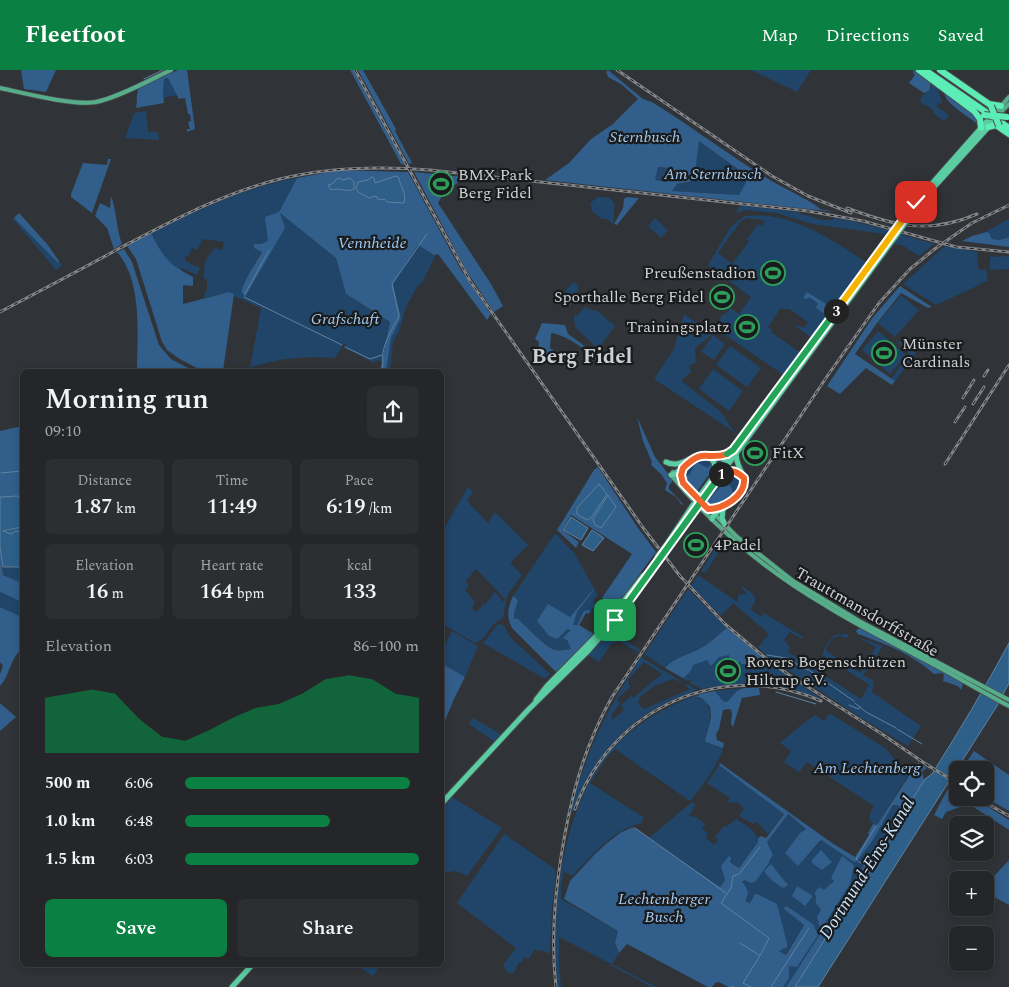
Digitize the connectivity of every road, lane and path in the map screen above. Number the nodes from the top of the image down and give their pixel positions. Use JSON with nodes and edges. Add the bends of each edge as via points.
{"nodes":[{"id":1,"x":171,"y":70,"type":"edge"},
{"id":2,"x":919,"y":70,"type":"edge"},
{"id":3,"x":925,"y":70,"type":"edge"},
{"id":4,"x":932,"y":70,"type":"edge"},
{"id":5,"x":940,"y":70,"type":"edge"},
{"id":6,"x":0,"y":88,"type":"edge"},
{"id":7,"x":1009,"y":97,"type":"edge"},
{"id":8,"x":1009,"y":104,"type":"edge"},
{"id":9,"x":974,"y":112,"type":"junction"},
{"id":10,"x":997,"y":117,"type":"edge"},
{"id":11,"x":1000,"y":127,"type":"junction"},
{"id":12,"x":981,"y":128,"type":"junction"},
{"id":13,"x":1009,"y":128,"type":"edge"},
{"id":14,"x":1009,"y":134,"type":"edge"},
{"id":15,"x":904,"y":222,"type":"junction"},
{"id":16,"x":735,"y":452,"type":"junction"},
{"id":17,"x":705,"y":455,"type":"junction"},
{"id":18,"x":666,"y":462,"type":"dead end"},
{"id":19,"x":686,"y":463,"type":"junction"},
{"id":20,"x":673,"y":474,"type":"junction"},
{"id":21,"x":720,"y":475,"type":"junction"},
{"id":22,"x":714,"y":476,"type":"junction"},
{"id":23,"x":744,"y":478,"type":"junction"},
{"id":24,"x":683,"y":483,"type":"junction"},
{"id":25,"x":703,"y":495,"type":"junction"},
{"id":26,"x":724,"y":507,"type":"junction"},
{"id":27,"x":708,"y":509,"type":"junction"},
{"id":28,"x":714,"y":517,"type":"junction"},
{"id":29,"x":725,"y":525,"type":"junction"},
{"id":30,"x":968,"y":681,"type":"junction"},
{"id":31,"x":1003,"y":700,"type":"junction"},
{"id":32,"x":1009,"y":700,"type":"edge"},
{"id":33,"x":1009,"y":706,"type":"edge"},
{"id":34,"x":444,"y":801,"type":"edge"},
{"id":35,"x":250,"y":967,"type":"edge"},
{"id":36,"x":232,"y":987,"type":"edge"}],
"edges":[{"from":1,"to":6,"type":"main road","via":[[94,102],[77,102]]},
{"from":2,"to":9,"type":"highway"},
{"from":3,"to":13,"type":"highway"},
{"from":4,"to":10,"type":"highway"},
{"from":5,"to":10,"type":"highway","bridge":true,"via":[[990,105]]},
{"from":7,"to":10,"type":"main road"},
{"from":8,"to":10,"type":"main road"},
{"from":9,"to":10,"type":"highway"},
{"from":9,"to":12,"type":"highway","via":[[980,119]]},
{"from":10,"to":11,"type":"highway","bridge":true},
{"from":10,"to":11,"type":"highway","via":[[996,126]]},
{"from":10,"to":12,"type":"main road"},
{"from":10,"to":15,"type":"main road"},
{"from":11,"to":14,"type":"highway"},
{"from":12,"to":15,"type":"main road","via":[[916,202]]},
{"from":15,"to":16,"type":"main road","bridge":true},
{"from":16,"to":17,"type":"main road","via":[[722,456]]},
{"from":16,"to":21,"type":"main road"},
{"from":16,"to":22,"type":"main road"},
{"from":16,"to":23,"type":"main road"},
{"from":17,"to":19,"type":"main road"},
{"from":17,"to":22,"type":"main road","via":[[715,464]]},
{"from":18,"to":19,"type":"main road"},
{"from":19,"to":20,"type":"main road"},
{"from":19,"to":24,"type":"main road","via":[[681,475]]},
{"from":20,"to":24,"type":"main road","name":"Trauttmansdorffstraße"},
{"from":20,"to":28,"type":"main road","name":"Trauttmansdorffstraße"},
{"from":21,"to":23,"type":"main road","via":[[734,471]]},
{"from":21,"to":25,"type":"main road"},
{"from":22,"to":25,"type":"main road"},
{"from":23,"to":26,"type":"main road","via":[[741,491]]},
{"from":24,"to":27,"type":"main road","name":"Trauttmansdorffstraße"},
{"from":25,"to":34,"type":"main road","bridge":true,"via":[[599,633]]},
{"from":26,"to":27,"type":"main road"},
{"from":26,"to":28,"type":"main road"},
{"from":26,"to":29,"type":"main road","via":[[722,518]]},
{"from":27,"to":28,"type":"main road","name":"Trauttmansdorffstraße"},
{"from":28,"to":29,"type":"main road","name":"Trauttmansdorffstraße"},
{"from":28,"to":30,"type":"main road","name":"Trauttmansdorffstraße","via":[[763,563],[817,601]]},
{"from":29,"to":30,"type":"main road","name":"Trauttmansdorffstraße","via":[[768,562],[821,598]]},
{"from":30,"to":31,"type":"main road"},
{"from":31,"to":32,"type":"main road"},
{"from":31,"to":33,"type":"main road"},
{"from":35,"to":36,"type":"main road"}]}
